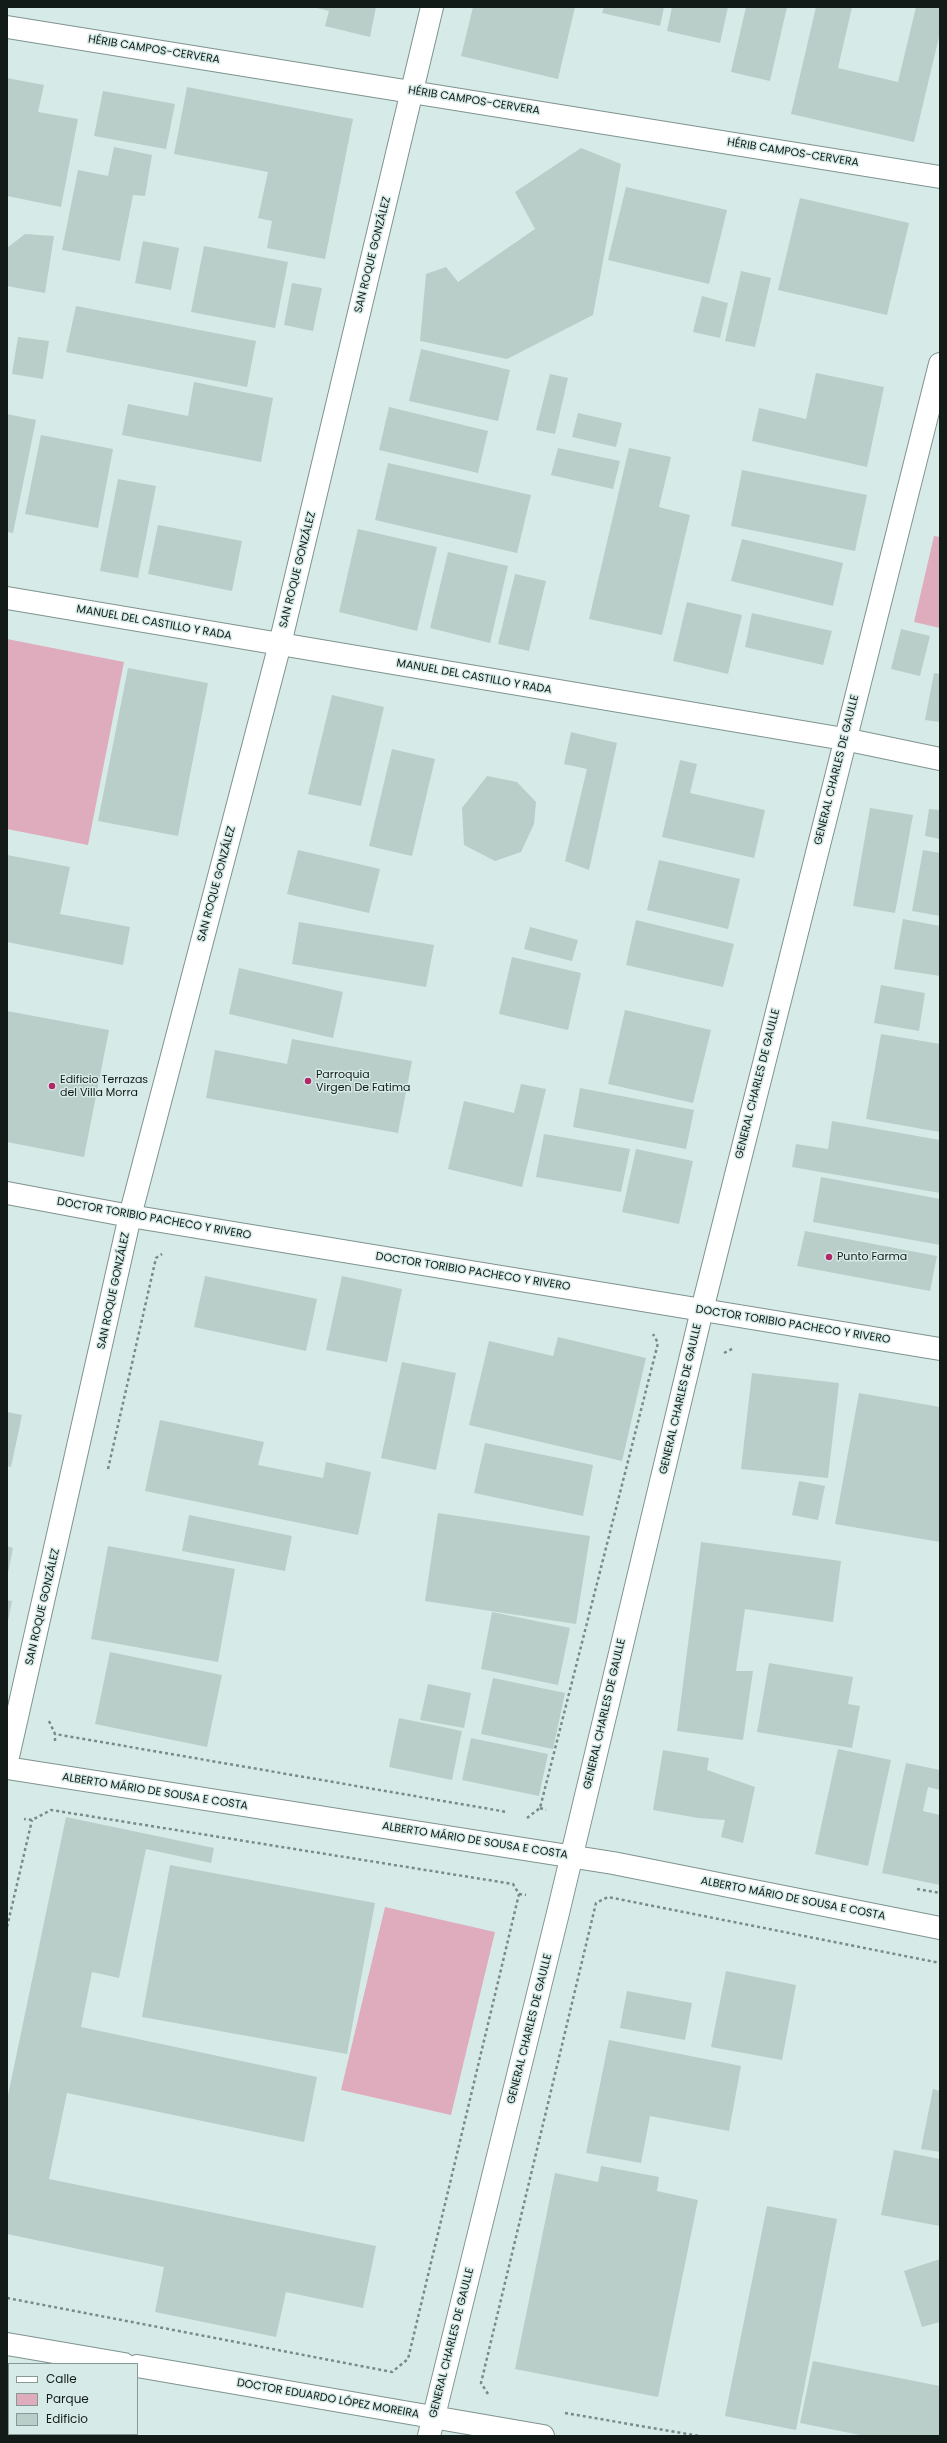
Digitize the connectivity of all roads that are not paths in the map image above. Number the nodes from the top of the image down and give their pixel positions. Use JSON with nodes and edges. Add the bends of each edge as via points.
{"nodes":[{"id":1,"x":432,"y":7,"type":"edge"},
{"id":2,"x":7,"y":27,"type":"edge"},
{"id":3,"x":413,"y":90,"type":"junction"},
{"id":4,"x":940,"y":177,"type":"edge"},
{"id":5,"x":940,"y":364,"type":"edge"},
{"id":6,"x":7,"y":598,"type":"edge"},
{"id":7,"x":280,"y":644,"type":"junction"},
{"id":8,"x":844,"y":739,"type":"junction"},
{"id":9,"x":940,"y":759,"type":"edge"},
{"id":10,"x":7,"y":1193,"type":"edge"},
{"id":11,"x":130,"y":1216,"type":"junction"},
{"id":12,"x":702,"y":1310,"type":"junction"},
{"id":13,"x":940,"y":1349,"type":"edge"},
{"id":14,"x":7,"y":1762,"type":"edge"},
{"id":15,"x":7,"y":1768,"type":"edge"},
{"id":16,"x":571,"y":1856,"type":"junction"},
{"id":17,"x":940,"y":1928,"type":"edge"},
{"id":18,"x":7,"y":2344,"type":"edge"},
{"id":19,"x":118,"y":2363,"type":"edge"},
{"id":20,"x":138,"y":2366,"type":"edge"},
{"id":21,"x":431,"y":2426,"type":"edge"},
{"id":22,"x":542,"y":2436,"type":"edge"}],
"edges":[{"from":1,"to":3,"type":"street","name":"SAN ROQUE GONZÁLEZ"},
{"from":2,"to":3,"type":"street","name":"HÉRIB CAMPOS-CERVERA"},
{"from":3,"to":4,"type":"street","name":"HÉRIB CAMPOS-CERVERA"},
{"from":3,"to":7,"type":"street","name":"SAN ROQUE GONZÁLEZ"},
{"from":5,"to":8,"type":"street","name":"GENERAL CHARLES DE GAULLE"},
{"from":6,"to":7,"type":"street","name":"MANUEL DEL CASTILLO Y RADA"},
{"from":7,"to":8,"type":"street","name":"MANUEL DEL CASTILLO Y RADA"},
{"from":7,"to":11,"type":"street","name":"SAN ROQUE GONZÁLEZ"},
{"from":8,"to":9,"type":"street","name":"MANUEL DEL CASTILLO Y RADA"},
{"from":8,"to":12,"type":"street","name":"GENERAL CHARLES DE GAULLE"},
{"from":10,"to":11,"type":"street","name":"DOCTOR TORIBIO PACHECO Y RIVERO"},
{"from":11,"to":12,"type":"street","name":"DOCTOR TORIBIO PACHECO Y RIVERO"},
{"from":11,"to":14,"type":"street","name":"SAN ROQUE GONZÁLEZ"},
{"from":12,"to":13,"type":"street","name":"DOCTOR TORIBIO PACHECO Y RIVERO"},
{"from":12,"to":16,"type":"street","name":"GENERAL CHARLES DE GAULLE"},
{"from":15,"to":16,"type":"street","name":"ALBERTO MÁRIO DE SOUSA E COSTA"},
{"from":16,"to":17,"type":"street","name":"ALBERTO MÁRIO DE SOUSA E COSTA"},
{"from":16,"to":21,"type":"street","name":"GENERAL CHARLES DE GAULLE"},
{"from":18,"to":19,"type":"street"},
{"from":20,"to":21,"type":"street","name":"DOCTOR EDUARDO LÓPEZ MOREIRA"},
{"from":21,"to":22,"type":"street","name":"DOCTOR EDUARDO LÓPEZ MOREIRA"}]}
